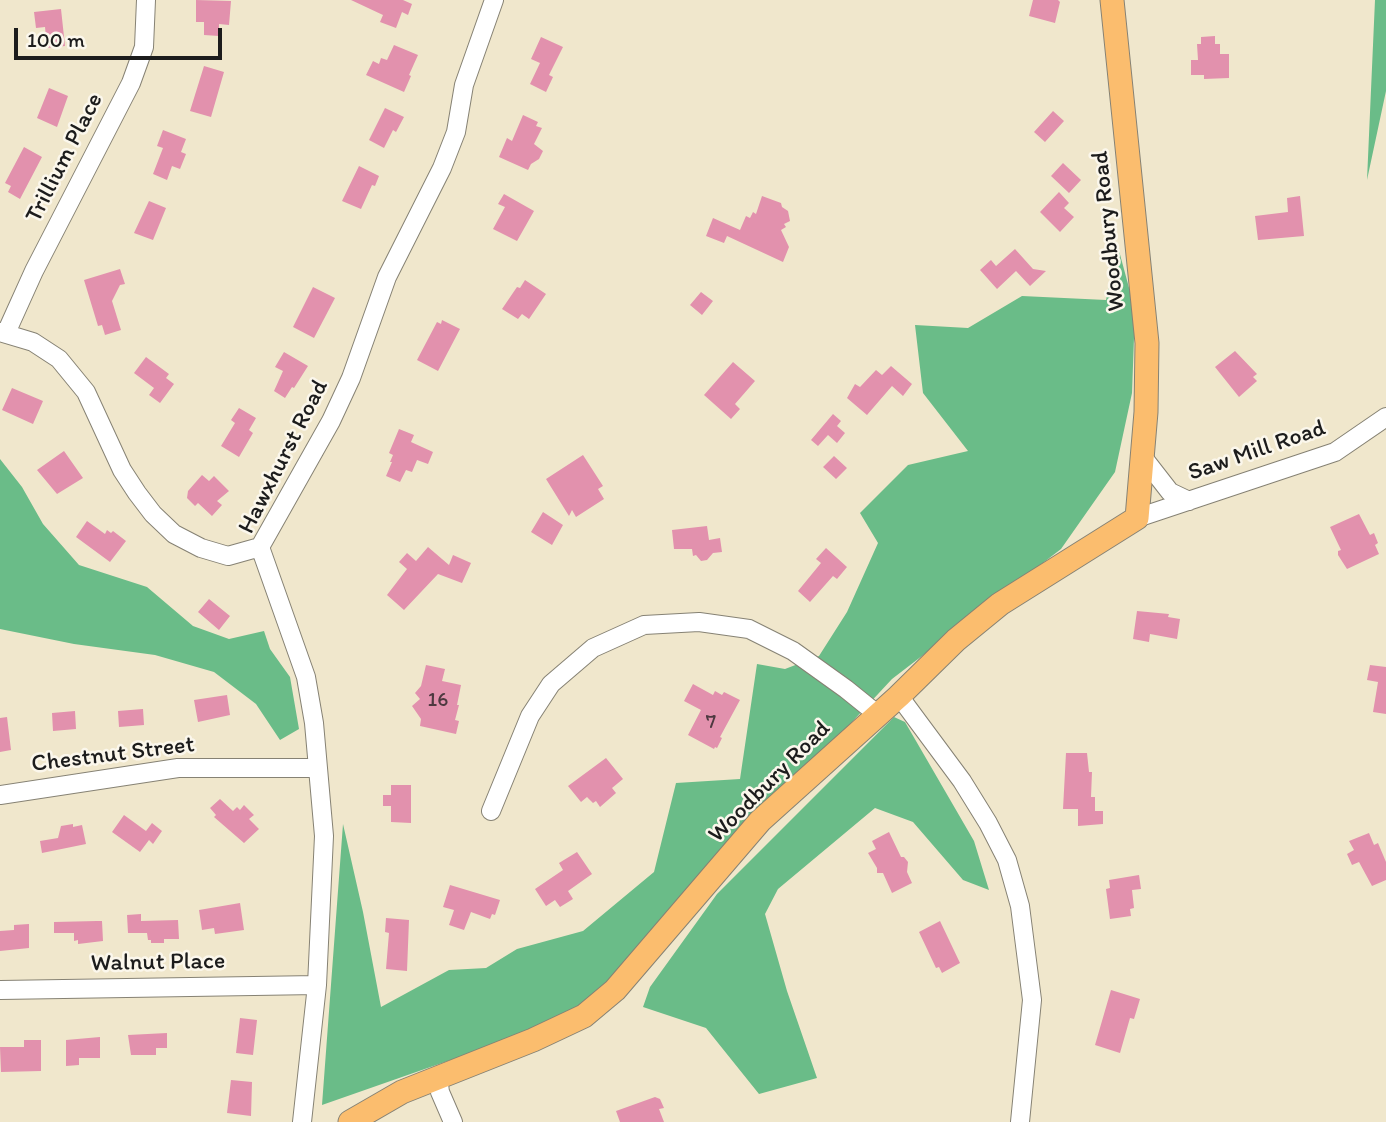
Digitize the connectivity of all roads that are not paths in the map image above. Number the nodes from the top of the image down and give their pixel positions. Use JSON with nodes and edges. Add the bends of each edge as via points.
{"nodes":[{"id":1,"x":146,"y":0,"type":"edge"},
{"id":2,"x":494,"y":0,"type":"edge"},
{"id":3,"x":1112,"y":0,"type":"edge"},
{"id":4,"x":3,"y":332,"type":"edge"},
{"id":5,"x":1386,"y":417,"type":"edge"},
{"id":6,"x":1142,"y":456,"type":"junction"},
{"id":7,"x":1189,"y":501,"type":"junction"},
{"id":8,"x":1137,"y":518,"type":"junction"},
{"id":9,"x":260,"y":547,"type":"junction"},
{"id":10,"x":899,"y":696,"type":"junction"},
{"id":11,"x":877,"y":715,"type":"junction"},
{"id":12,"x":317,"y":768,"type":"junction"},
{"id":13,"x":0,"y":795,"type":"edge"},
{"id":14,"x":491,"y":811,"type":"dead end"},
{"id":15,"x":317,"y":985,"type":"junction"},
{"id":16,"x":0,"y":990,"type":"edge"},
{"id":17,"x":438,"y":1077,"type":"junction"},
{"id":18,"x":302,"y":1122,"type":"edge"},
{"id":19,"x":350,"y":1122,"type":"edge"},
{"id":20,"x":453,"y":1122,"type":"edge"},
{"id":21,"x":1020,"y":1122,"type":"edge"}],
"edges":[{"from":1,"to":4,"type":"street","name":"Trillium Place","via":[[144,47],[131,83]]},
{"from":2,"to":9,"type":"street","name":"Hawxhurst Road","via":[[464,85],[456,132],[442,168],[387,277],[331,421]]},
{"from":3,"to":6,"type":"main road","name":"Woodbury Road","via":[[1147,342]]},
{"from":4,"to":9,"type":"street","via":[[33,342],[59,359],[86,392],[137,493],[174,534],[228,556]]},
{"from":5,"to":7,"type":"street","name":"Saw Mill Road","via":[[1335,452]]},
{"from":6,"to":7,"type":"street","via":[[1170,492]]},
{"from":6,"to":8,"type":"main road","name":"Woodbury Road"},
{"from":7,"to":8,"type":"street","name":"Saw Mill Road"},
{"from":8,"to":10,"type":"main road","name":"Woodbury Road","via":[[1000,604]]},
{"from":9,"to":12,"type":"street","name":"Hawxhurst Road","via":[[306,677]]},
{"from":10,"to":11,"type":"main road","name":"Woodbury Road"},
{"from":10,"to":21,"type":"street","via":[[962,781],[1007,860],[1020,906],[1032,1000]]},
{"from":11,"to":14,"type":"street","via":[[793,651],[749,629],[699,622],[644,625],[593,648],[551,684],[530,716]]},
{"from":11,"to":17,"type":"main road","name":"Woodbury Road","via":[[760,821],[615,990],[584,1016]]},
{"from":12,"to":13,"type":"street","name":"Chestnut Street","via":[[178,768]]},
{"from":12,"to":15,"type":"street","name":"Hawxhurst Road","via":[[324,836]]},
{"from":15,"to":16,"type":"street","name":"Walnut Place"},
{"from":15,"to":18,"type":"street","name":"Hawxhurst Road"},
{"from":17,"to":19,"type":"main road","name":"Woodbury Road"},
{"from":17,"to":20,"type":"street"}]}
